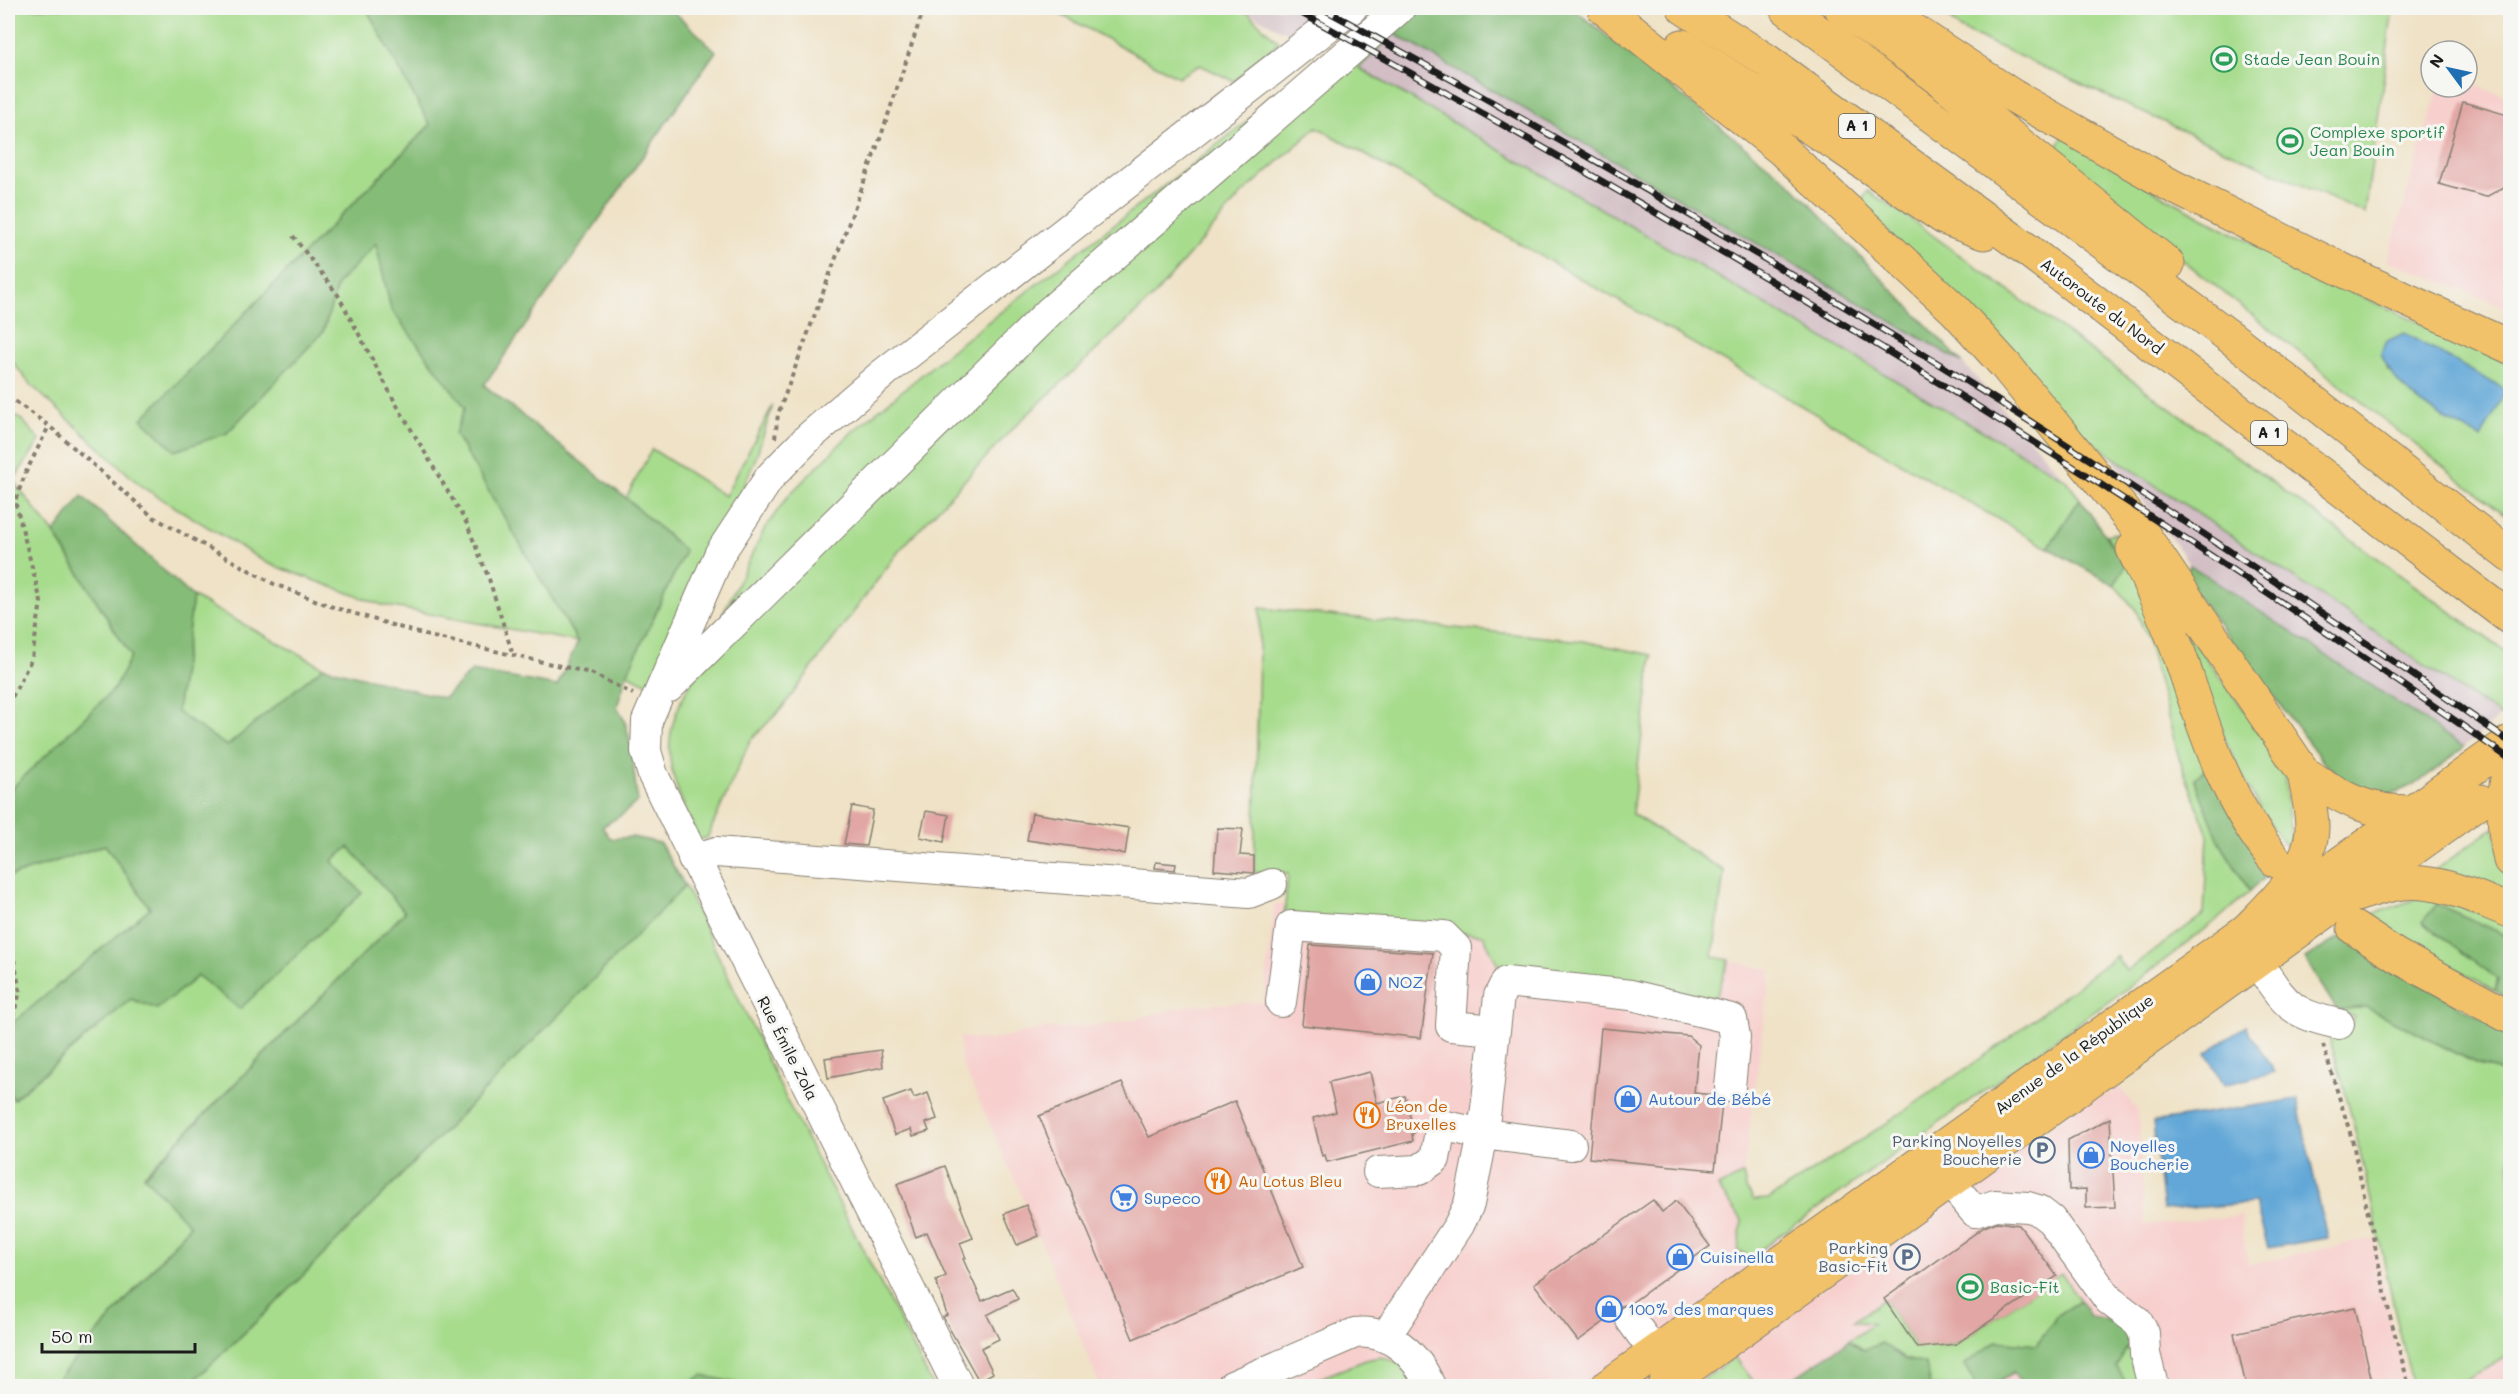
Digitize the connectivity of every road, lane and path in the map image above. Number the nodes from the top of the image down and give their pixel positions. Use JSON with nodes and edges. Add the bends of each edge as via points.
{"nodes":[{"id":1,"x":924,"y":8,"type":"edge"},
{"id":2,"x":1352,"y":8,"type":"edge"},
{"id":3,"x":1400,"y":8,"type":"edge"},
{"id":4,"x":1604,"y":8,"type":"edge"},
{"id":5,"x":1616,"y":8,"type":"edge"},
{"id":6,"x":1684,"y":8,"type":"edge"},
{"id":7,"x":1786,"y":8,"type":"edge"},
{"id":8,"x":1841,"y":8,"type":"edge"},
{"id":9,"x":1880,"y":8,"type":"edge"},
{"id":10,"x":293,"y":236,"type":"dead end"},
{"id":11,"x":2026,"y":249,"type":"junction"},
{"id":12,"x":2241,"y":345,"type":"junction"},
{"id":13,"x":2511,"y":347,"type":"edge"},
{"id":14,"x":8,"y":396,"type":"edge"},
{"id":15,"x":49,"y":426,"type":"junction"},
{"id":16,"x":2091,"y":471,"type":"junction"},
{"id":17,"x":770,"y":477,"type":"junction"},
{"id":18,"x":2511,"y":556,"type":"edge"},
{"id":19,"x":2511,"y":618,"type":"edge"},
{"id":20,"x":513,"y":656,"type":"junction"},
{"id":21,"x":653,"y":704,"type":"junction"},
{"id":22,"x":8,"y":705,"type":"edge"},
{"id":23,"x":2511,"y":742,"type":"edge"},
{"id":24,"x":2304,"y":772,"type":"junction"},
{"id":25,"x":2509,"y":776,"type":"edge"},
{"id":26,"x":2473,"y":806,"type":"junction"},
{"id":27,"x":2415,"y":811,"type":"junction"},
{"id":28,"x":693,"y":859,"type":"junction"},
{"id":29,"x":2511,"y":860,"type":"edge"},
{"id":30,"x":2276,"y":861,"type":"dead end"},
{"id":31,"x":1272,"y":884,"type":"dead end"},
{"id":32,"x":2511,"y":911,"type":"edge"},
{"id":33,"x":2349,"y":913,"type":"junction"},
{"id":34,"x":8,"y":944,"type":"edge"},
{"id":35,"x":2250,"y":948,"type":"junction"},
{"id":36,"x":1281,"y":1002,"type":"dead end"},
{"id":37,"x":2511,"y":1017,"type":"edge"},
{"id":38,"x":2326,"y":1021,"type":"joint"},
{"id":39,"x":1495,"y":1030,"type":"junction"},
{"id":40,"x":8,"y":1035,"type":"edge"},
{"id":41,"x":1730,"y":1087,"type":"dead end"},
{"id":42,"x":1483,"y":1134,"type":"junction"},
{"id":43,"x":1572,"y":1145,"type":"dead end"},
{"id":44,"x":1378,"y":1172,"type":"dead end"},
{"id":45,"x":1950,"y":1182,"type":"junction"},
{"id":46,"x":1631,"y":1320,"type":"dead end"},
{"id":47,"x":1386,"y":1336,"type":"junction"},
{"id":48,"x":1655,"y":1353,"type":"junction"},
{"id":49,"x":958,"y":1386,"type":"edge"},
{"id":50,"x":1232,"y":1386,"type":"edge"},
{"id":51,"x":1430,"y":1386,"type":"edge"},
{"id":52,"x":1608,"y":1386,"type":"edge"},
{"id":53,"x":1664,"y":1386,"type":"edge"},
{"id":54,"x":2153,"y":1386,"type":"edge"},
{"id":55,"x":2409,"y":1386,"type":"edge"}],
"edges":[{"from":1,"to":17,"type":"path","via":[[778,414]]},
{"from":2,"to":17,"type":"street","name":"Rue Émile Zola","via":[[885,372],[809,437]]},
{"from":3,"to":21,"type":"street","via":[[1050,311]]},
{"from":4,"to":16,"type":"main road","via":[[1780,148],[1927,281],[2006,366]]},
{"from":5,"to":11,"type":"main road","via":[[1753,91],[1944,218]]},
{"from":6,"to":11,"type":"main road","name":"Autoroute du Nord","number":"A 1","via":[[1766,60]]},
{"from":7,"to":12,"type":"main road"},
{"from":8,"to":12,"type":"main road","via":[[1932,73],[2227,312]]},
{"from":9,"to":13,"type":"main road","via":[[2013,96],[2172,186]]},
{"from":10,"to":20,"type":"path","via":[[338,295],[466,522]]},
{"from":11,"to":19,"type":"main road","name":"Autoroute du Nord","number":"A 1"},
{"from":12,"to":18,"type":"main road"},
{"from":14,"to":15,"type":"path"},
{"from":15,"to":20,"type":"path","via":[[153,517],[274,584],[425,635]]},
{"from":15,"to":22,"type":"path","via":[[15,501],[41,602],[32,658]]},
{"from":16,"to":24,"type":"main road","via":[[2145,537]]},
{"from":16,"to":30,"type":"main road","via":[[2170,629],[2224,781],[2255,836]]},
{"from":17,"to":21,"type":"street","name":"Rue Émile Zola","via":[[720,553]]},
{"from":20,"to":21,"type":"path","via":[[591,673]]},
{"from":21,"to":28,"type":"street","name":"Rue Émile Zola","via":[[645,742],[647,758]]},
{"from":23,"to":27,"type":"main road","name":"Avenue de la République"},
{"from":24,"to":27,"type":"main road","via":[[2357,804]]},
{"from":24,"to":35,"type":"main road","via":[[2312,828],[2307,852]]},
{"from":25,"to":26,"type":"main road","name":"Avenue de la République"},
{"from":25,"to":29,"type":"main road","via":[[2503,817]]},
{"from":26,"to":27,"type":"main road"},
{"from":26,"to":33,"type":"main road","name":"Avenue de la République"},
{"from":27,"to":35,"type":"main road","name":"Avenue de la République"},
{"from":28,"to":31,"type":"street","via":[[716,852],[1249,893]]},
{"from":28,"to":49,"type":"street","name":"Rue Émile Zola"},
{"from":32,"to":33,"type":"main road","via":[[2424,883],[2387,886]]},
{"from":33,"to":35,"type":"main road","name":"Avenue de la République"},
{"from":33,"to":37,"type":"main road","via":[[2397,957]]},
{"from":34,"to":40,"type":"path","via":[[20,992]]},
{"from":35,"to":38,"type":"street","via":[[2290,1007]]},
{"from":35,"to":45,"type":"main road","name":"Avenue de la République"},
{"from":35,"to":48,"type":"main road","name":"Avenue de la République"},
{"from":36,"to":39,"type":"street","via":[[1291,926],[1444,936],[1456,948],[1451,1026]]},
{"from":38,"to":55,"type":"path","via":[[2332,1066]]},
{"from":39,"to":41,"type":"street","via":[[1499,996],[1506,982],[1631,995],[1732,1019],[1735,1037]]},
{"from":39,"to":42,"type":"street"},
{"from":42,"to":43,"type":"street"},
{"from":42,"to":44,"type":"street","via":[[1441,1125],[1435,1159],[1419,1170]]},
{"from":42,"to":47,"type":"street","via":[[1477,1175],[1459,1225]]},
{"from":45,"to":53,"type":"main road","name":"Avenue de la République"},
{"from":45,"to":54,"type":"street","via":[[1975,1212],[1995,1205],[2028,1207],[2051,1221],[2109,1300],[2137,1322],[2144,1333]]},
{"from":46,"to":48,"type":"street"},
{"from":47,"to":50,"type":"street","via":[[1370,1331],[1355,1333]]},
{"from":47,"to":51,"type":"street","via":[[1423,1370]]},
{"from":48,"to":52,"type":"main road","name":"Avenue de la République"}]}
